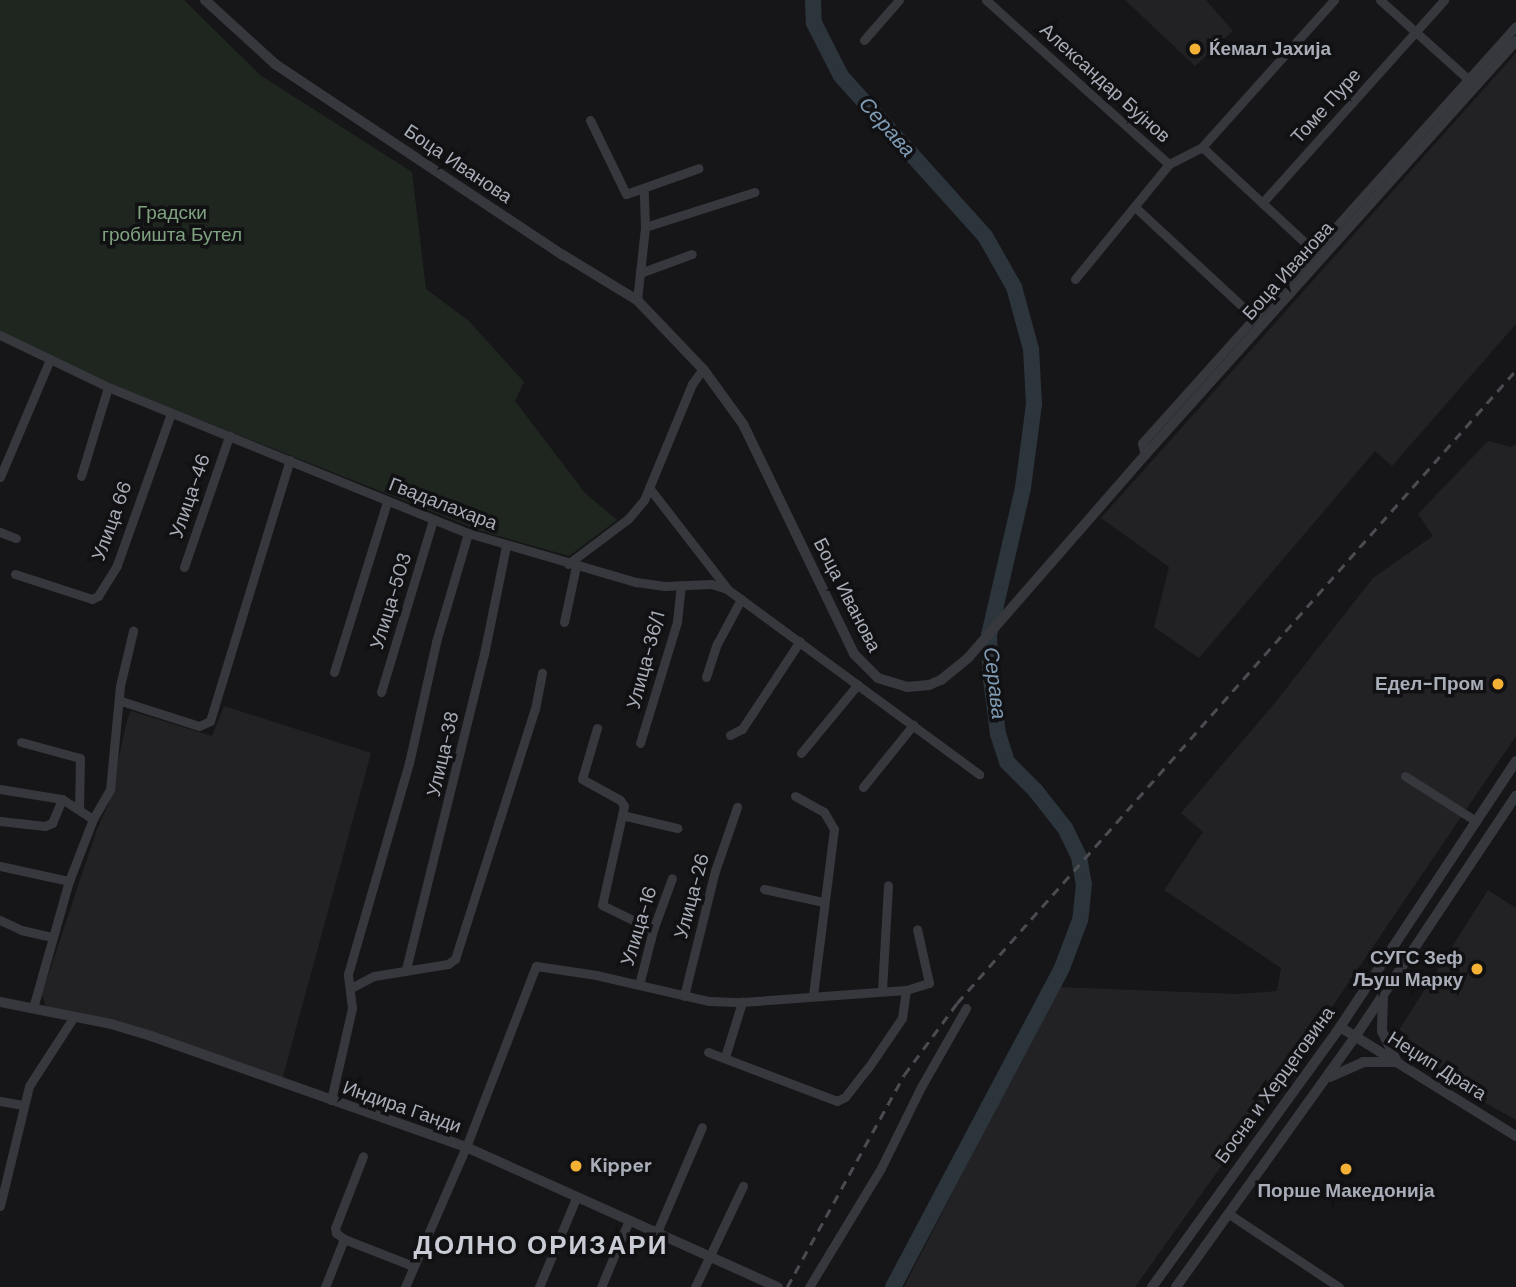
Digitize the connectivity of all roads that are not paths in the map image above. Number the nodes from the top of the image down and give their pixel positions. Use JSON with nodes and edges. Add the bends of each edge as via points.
{"nodes":[{"id":1,"x":205,"y":0,"type":"edge"},
{"id":2,"x":899,"y":0,"type":"edge"},
{"id":3,"x":986,"y":0,"type":"edge"},
{"id":4,"x":1334,"y":0,"type":"edge"},
{"id":5,"x":1380,"y":0,"type":"edge"},
{"id":6,"x":1444,"y":0,"type":"edge"},
{"id":7,"x":1516,"y":26,"type":"edge"},
{"id":8,"x":1416,"y":32,"type":"junction"},
{"id":9,"x":864,"y":40,"type":"dead end"},
{"id":10,"x":1516,"y":41,"type":"edge"},
{"id":11,"x":1468,"y":79,"type":"junction"},
{"id":12,"x":590,"y":120,"type":"dead end"},
{"id":13,"x":1423,"y":137,"type":"junction"},
{"id":14,"x":1202,"y":147,"type":"junction"},
{"id":15,"x":1169,"y":164,"type":"junction"},
{"id":16,"x":699,"y":168,"type":"dead end"},
{"id":17,"x":644,"y":189,"type":"junction"},
{"id":18,"x":755,"y":192,"type":"dead end"},
{"id":19,"x":1262,"y":203,"type":"junction"},
{"id":20,"x":1136,"y":208,"type":"junction"},
{"id":21,"x":645,"y":227,"type":"junction"},
{"id":22,"x":1314,"y":251,"type":"junction"},
{"id":23,"x":692,"y":254,"type":"dead end"},
{"id":24,"x":640,"y":273,"type":"junction"},
{"id":25,"x":1076,"y":279,"type":"dead end"},
{"id":26,"x":637,"y":300,"type":"junction"},
{"id":27,"x":1259,"y":322,"type":"junction"},
{"id":28,"x":0,"y":335,"type":"edge"},
{"id":29,"x":50,"y":359,"type":"junction"},
{"id":30,"x":703,"y":369,"type":"junction"},
{"id":31,"x":108,"y":387,"type":"junction"},
{"id":32,"x":171,"y":413,"type":"junction"},
{"id":33,"x":229,"y":436,"type":"junction"},
{"id":34,"x":290,"y":460,"type":"junction"},
{"id":35,"x":81,"y":476,"type":"dead end"},
{"id":36,"x":0,"y":477,"type":"edge"},
{"id":37,"x":650,"y":489,"type":"junction"},
{"id":38,"x":387,"y":502,"type":"junction"},
{"id":39,"x":433,"y":520,"type":"junction"},
{"id":40,"x":0,"y":532,"type":"edge"},
{"id":41,"x":468,"y":533,"type":"junction"},
{"id":42,"x":16,"y":538,"type":"dead end"},
{"id":43,"x":506,"y":546,"type":"junction"},
{"id":44,"x":572,"y":565,"type":"junction"},
{"id":45,"x":184,"y":567,"type":"dead end"},
{"id":46,"x":15,"y":574,"type":"dead end"},
{"id":47,"x":681,"y":585,"type":"junction"},
{"id":48,"x":727,"y":589,"type":"junction"},
{"id":49,"x":741,"y":599,"type":"junction"},
{"id":50,"x":564,"y":622,"type":"dead end"},
{"id":51,"x":133,"y":631,"type":"dead end"},
{"id":52,"x":800,"y":641,"type":"junction"},
{"id":53,"x":334,"y":672,"type":"dead end"},
{"id":54,"x":542,"y":673,"type":"dead end"},
{"id":55,"x":706,"y":677,"type":"dead end"},
{"id":56,"x":884,"y":681,"type":"junction"},
{"id":57,"x":858,"y":684,"type":"junction"},
{"id":58,"x":868,"y":691,"type":"junction"},
{"id":59,"x":382,"y":692,"type":"dead end"},
{"id":60,"x":121,"y":701,"type":"junction"},
{"id":61,"x":913,"y":725,"type":"junction"},
{"id":62,"x":597,"y":728,"type":"dead end"},
{"id":63,"x":730,"y":735,"type":"dead end"},
{"id":64,"x":21,"y":742,"type":"dead end"},
{"id":65,"x":640,"y":743,"type":"dead end"},
{"id":66,"x":801,"y":753,"type":"dead end"},
{"id":67,"x":1516,"y":761,"type":"edge"},
{"id":68,"x":979,"y":774,"type":"dead end"},
{"id":69,"x":1405,"y":776,"type":"dead end"},
{"id":70,"x":863,"y":788,"type":"dead end"},
{"id":71,"x":0,"y":789,"type":"edge"},
{"id":72,"x":795,"y":796,"type":"dead end"},
{"id":73,"x":1516,"y":796,"type":"edge"},
{"id":74,"x":62,"y":799,"type":"junction"},
{"id":75,"x":737,"y":807,"type":"dead end"},
{"id":76,"x":79,"y":809,"type":"junction"},
{"id":77,"x":622,"y":815,"type":"junction"},
{"id":78,"x":93,"y":819,"type":"junction"},
{"id":79,"x":0,"y":821,"type":"edge"},
{"id":80,"x":1476,"y":821,"type":"junction"},
{"id":81,"x":677,"y":828,"type":"dead end"},
{"id":82,"x":0,"y":866,"type":"edge"},
{"id":83,"x":672,"y":877,"type":"dead end"},
{"id":84,"x":69,"y":881,"type":"junction"},
{"id":85,"x":888,"y":885,"type":"dead end"},
{"id":86,"x":764,"y":889,"type":"dead end"},
{"id":87,"x":823,"y":902,"type":"junction"},
{"id":88,"x":0,"y":920,"type":"edge"},
{"id":89,"x":917,"y":929,"type":"dead end"},
{"id":90,"x":653,"y":930,"type":"junction"},
{"id":91,"x":51,"y":937,"type":"junction"},
{"id":92,"x":407,"y":969,"type":"junction"},
{"id":93,"x":639,"y":985,"type":"junction"},
{"id":94,"x":351,"y":988,"type":"junction"},
{"id":95,"x":882,"y":990,"type":"junction"},
{"id":96,"x":906,"y":990,"type":"junction"},
{"id":97,"x":1383,"y":995,"type":"junction"},
{"id":98,"x":684,"y":996,"type":"junction"},
{"id":99,"x":813,"y":996,"type":"junction"},
{"id":100,"x":0,"y":1002,"type":"edge"},
{"id":101,"x":742,"y":1002,"type":"junction"},
{"id":102,"x":33,"y":1008,"type":"junction"},
{"id":103,"x":966,"y":1008,"type":"dead end"},
{"id":104,"x":73,"y":1018,"type":"junction"},
{"id":105,"x":1340,"y":1027,"type":"junction"},
{"id":106,"x":1355,"y":1037,"type":"junction"},
{"id":107,"x":708,"y":1052,"type":"dead end"},
{"id":108,"x":725,"y":1057,"type":"junction"},
{"id":109,"x":1397,"y":1063,"type":"junction"},
{"id":110,"x":1326,"y":1079,"type":"junction"},
{"id":111,"x":331,"y":1100,"type":"junction"},
{"id":112,"x":0,"y":1101,"type":"edge"},
{"id":113,"x":23,"y":1105,"type":"junction"},
{"id":114,"x":702,"y":1127,"type":"dead end"},
{"id":115,"x":1516,"y":1136,"type":"edge"},
{"id":116,"x":466,"y":1147,"type":"junction"},
{"id":117,"x":363,"y":1156,"type":"dead end"},
{"id":118,"x":3,"y":1179,"type":"edge"},
{"id":119,"x":743,"y":1186,"type":"dead end"},
{"id":120,"x":576,"y":1198,"type":"junction"},
{"id":121,"x":0,"y":1206,"type":"edge"},
{"id":122,"x":1229,"y":1214,"type":"junction"},
{"id":123,"x":629,"y":1220,"type":"junction"},
{"id":124,"x":657,"y":1232,"type":"junction"},
{"id":125,"x":344,"y":1239,"type":"junction"},
{"id":126,"x":708,"y":1257,"type":"junction"},
{"id":127,"x":413,"y":1266,"type":"junction"},
{"id":128,"x":325,"y":1287,"type":"edge"},
{"id":129,"x":405,"y":1287,"type":"edge"},
{"id":130,"x":539,"y":1287,"type":"edge"},
{"id":131,"x":601,"y":1287,"type":"edge"},
{"id":132,"x":695,"y":1287,"type":"edge"},
{"id":133,"x":778,"y":1287,"type":"edge"},
{"id":134,"x":809,"y":1287,"type":"edge"},
{"id":135,"x":1152,"y":1287,"type":"edge"},
{"id":136,"x":1176,"y":1287,"type":"edge"},
{"id":137,"x":1339,"y":1287,"type":"edge"}],
"edges":[{"from":1,"to":26,"type":"street","name":"Боца Иванова","via":[[275,64]]},
{"from":2,"to":9,"type":"street"},
{"from":3,"to":15,"type":"street","name":"Александар Бујнов"},
{"from":4,"to":14,"type":"street"},
{"from":5,"to":8,"type":"street"},
{"from":6,"to":8,"type":"street","name":"Томе Пуре"},
{"from":7,"to":11,"type":"street"},
{"from":8,"to":11,"type":"street"},
{"from":8,"to":19,"type":"street","name":"Томе Пуре"},
{"from":10,"to":13,"type":"street","name":"Боца Иванова"},
{"from":11,"to":13,"type":"street"},
{"from":12,"to":17,"type":"street","via":[[626,194]]},
{"from":13,"to":22,"type":"street"},
{"from":13,"to":27,"type":"street","name":"Боца Иванова"},
{"from":14,"to":15,"type":"street"},
{"from":14,"to":19,"type":"street"},
{"from":15,"to":20,"type":"street"},
{"from":16,"to":17,"type":"street"},
{"from":17,"to":21,"type":"street"},
{"from":18,"to":21,"type":"street"},
{"from":19,"to":22,"type":"street"},
{"from":20,"to":25,"type":"street"},
{"from":20,"to":27,"type":"street"},
{"from":21,"to":24,"type":"street"},
{"from":22,"to":27,"type":"street"},
{"from":23,"to":24,"type":"street"},
{"from":24,"to":26,"type":"street"},
{"from":26,"to":30,"type":"street","name":"Боца Иванова"},
{"from":27,"to":56,"type":"street","name":"Боца Иванова","via":[[968,658],[929,685],[897,686]]},
{"from":28,"to":29,"type":"street","name":"Гвадалахара"},
{"from":29,"to":31,"type":"street","name":"Гвадалахара"},
{"from":29,"to":36,"type":"street"},
{"from":30,"to":37,"type":"street","via":[[685,398]]},
{"from":30,"to":56,"type":"street","name":"Боца Иванова","via":[[754,443],[854,654]]},
{"from":31,"to":32,"type":"street","name":"Гвадалахара"},
{"from":31,"to":35,"type":"street"},
{"from":32,"to":33,"type":"street","name":"Гвадалахара"},
{"from":32,"to":46,"type":"street","name":"Улица 66","via":[[117,565],[98,596],[92,599]]},
{"from":33,"to":34,"type":"street","name":"Гвадалахара"},
{"from":33,"to":45,"type":"street","name":"Улица-46"},
{"from":34,"to":38,"type":"street","name":"Гвадалахара"},
{"from":34,"to":60,"type":"street","via":[[210,721],[199,726]]},
{"from":37,"to":44,"type":"street","via":[[628,519]]},
{"from":37,"to":48,"type":"street"},
{"from":38,"to":39,"type":"street","name":"Гвадалахара"},
{"from":38,"to":53,"type":"street"},
{"from":39,"to":41,"type":"street","name":"Гвадалахара"},
{"from":39,"to":59,"type":"street","name":"Улица-503"},
{"from":40,"to":42,"type":"street"},
{"from":41,"to":43,"type":"street","name":"Гвадалахара"},
{"from":41,"to":94,"type":"street","via":[[348,974]]},
{"from":43,"to":44,"type":"street","name":"Гвадалахара"},
{"from":43,"to":92,"type":"street","name":"Улица-38"},
{"from":44,"to":47,"type":"street","name":"Гвадалахара","via":[[636,582]]},
{"from":44,"to":50,"type":"street"},
{"from":47,"to":48,"type":"street","name":"Гвадалахара","via":[[711,584]]},
{"from":47,"to":65,"type":"street","name":"Улица-36/1","via":[[677,622]]},
{"from":48,"to":49,"type":"street","name":"Гвадалахара"},
{"from":49,"to":52,"type":"street","name":"Гвадалахара"},
{"from":49,"to":55,"type":"street","via":[[716,644]]},
{"from":51,"to":60,"type":"street"},
{"from":52,"to":57,"type":"street","name":"Гвадалахара"},
{"from":52,"to":63,"type":"street","via":[[742,729]]},
{"from":54,"to":92,"type":"street","via":[[455,959]]},
{"from":56,"to":58,"type":"street"},
{"from":57,"to":58,"type":"street","name":"Гвадалахара"},
{"from":57,"to":66,"type":"street"},
{"from":58,"to":61,"type":"street","name":"Гвадалахара"},
{"from":60,"to":78,"type":"street","via":[[112,781]]},
{"from":61,"to":68,"type":"street","name":"Гвадалахара"},
{"from":61,"to":70,"type":"street"},
{"from":62,"to":77,"type":"street","via":[[582,779],[622,802]]},
{"from":64,"to":76,"type":"street","via":[[80,758]]},
{"from":67,"to":80,"type":"street","name":"Босна и Херцеговина"},
{"from":69,"to":80,"type":"street"},
{"from":71,"to":74,"type":"street"},
{"from":72,"to":87,"type":"street","via":[[824,812],[834,829]]},
{"from":73,"to":97,"type":"street","name":"Босна и Херцеговина"},
{"from":74,"to":76,"type":"street"},
{"from":74,"to":79,"type":"street","via":[[52,823],[45,826]]},
{"from":75,"to":98,"type":"street","name":"Улица-26","via":[[715,871]]},
{"from":76,"to":78,"type":"street"},
{"from":77,"to":81,"type":"street"},
{"from":77,"to":90,"type":"street","via":[[601,905]]},
{"from":78,"to":84,"type":"street"},
{"from":80,"to":105,"type":"street","name":"Босна и Херцеговина"},
{"from":82,"to":84,"type":"street"},
{"from":83,"to":90,"type":"street","name":"Улица-16"},
{"from":84,"to":91,"type":"street"},
{"from":85,"to":95,"type":"street"},
{"from":86,"to":87,"type":"street"},
{"from":87,"to":99,"type":"street"},
{"from":88,"to":91,"type":"street"},
{"from":89,"to":96,"type":"street","via":[[929,983]]},
{"from":90,"to":93,"type":"street","name":"Улица-16"},
{"from":91,"to":102,"type":"street"},
{"from":92,"to":94,"type":"street","via":[[374,976]]},
{"from":93,"to":98,"type":"street"},
{"from":93,"to":116,"type":"street","via":[[536,966]]},
{"from":94,"to":111,"type":"street","via":[[352,1008]]},
{"from":95,"to":96,"type":"street"},
{"from":95,"to":99,"type":"street"},
{"from":96,"to":108,"type":"street","via":[[902,1018],[868,1068],[837,1101]]},
{"from":97,"to":106,"type":"street","name":"Босна и Херцеговина"},
{"from":97,"to":109,"type":"street","via":[[1382,1031]]},
{"from":98,"to":101,"type":"street"},
{"from":99,"to":101,"type":"street"},
{"from":100,"to":102,"type":"street","name":"Индира Ганди"},
{"from":101,"to":108,"type":"street"},
{"from":102,"to":104,"type":"street","name":"Индира Ганди"},
{"from":103,"to":134,"type":"street","via":[[920,1087],[881,1168]]},
{"from":104,"to":111,"type":"street","name":"Индира Ганди","via":[[151,1036]]},
{"from":104,"to":113,"type":"street","via":[[35,1076]]},
{"from":105,"to":106,"type":"street","name":"Неџип Драга"},
{"from":105,"to":135,"type":"street","name":"Босна и Херцеговина"},
{"from":106,"to":109,"type":"street","name":"Неџип Драга"},
{"from":106,"to":110,"type":"street","name":"Босна и Херцеговина"},
{"from":107,"to":108,"type":"street"},
{"from":109,"to":110,"type":"street","via":[[1363,1062]]},
{"from":109,"to":115,"type":"street","name":"Неџип Драга"},
{"from":110,"to":122,"type":"street","name":"Босна и Херцеговина"},
{"from":111,"to":116,"type":"street","name":"Индира Ганди"},
{"from":112,"to":113,"type":"street"},
{"from":113,"to":118,"type":"street"},
{"from":114,"to":124,"type":"street"},
{"from":116,"to":120,"type":"street","name":"Индира Ганди"},
{"from":116,"to":127,"type":"street"},
{"from":117,"to":125,"type":"street","via":[[335,1228]]},
{"from":118,"to":121,"type":"street"},
{"from":119,"to":126,"type":"street"},
{"from":120,"to":123,"type":"street","name":"Индира Ганди"},
{"from":120,"to":130,"type":"street"},
{"from":122,"to":136,"type":"street","name":"Босна и Херцеговина"},
{"from":122,"to":137,"type":"street"},
{"from":123,"to":124,"type":"street","name":"Индира Ганди"},
{"from":123,"to":131,"type":"street"},
{"from":124,"to":126,"type":"street","name":"Индира Ганди"},
{"from":125,"to":127,"type":"street"},
{"from":125,"to":128,"type":"street"},
{"from":126,"to":132,"type":"street"},
{"from":126,"to":133,"type":"street","name":"Индира Ганди"},
{"from":127,"to":129,"type":"street"}]}
